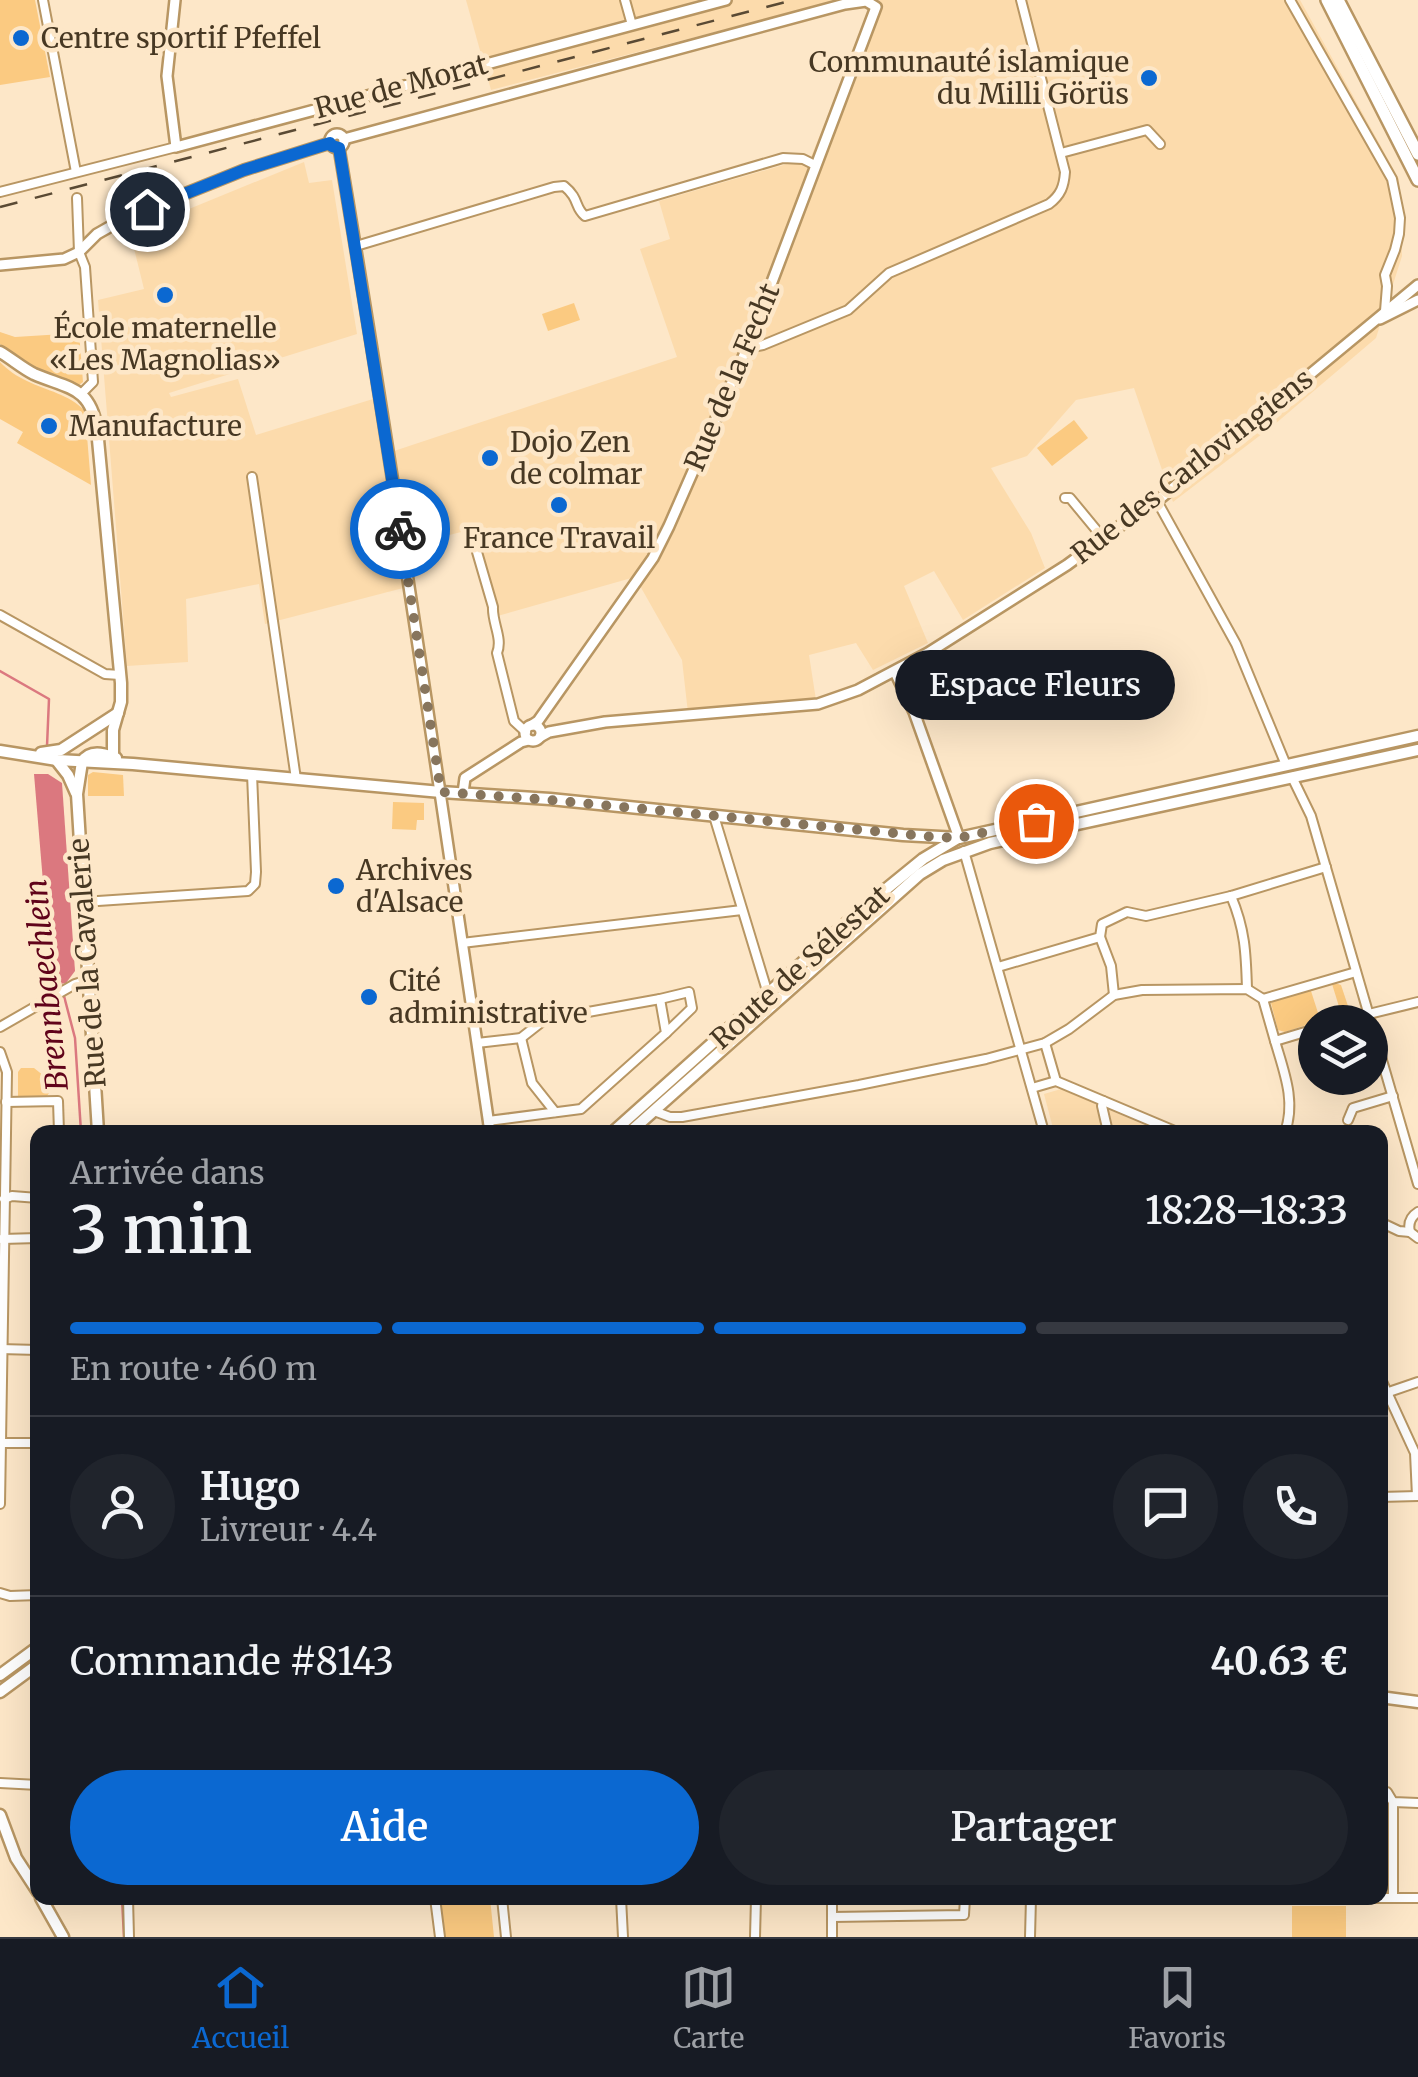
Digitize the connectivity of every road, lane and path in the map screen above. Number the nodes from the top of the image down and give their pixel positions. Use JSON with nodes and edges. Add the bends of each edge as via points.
{"nodes":[{"id":1,"x":44,"y":0,"type":"edge"},
{"id":2,"x":175,"y":0,"type":"edge"},
{"id":3,"x":625,"y":0,"type":"edge"},
{"id":4,"x":726,"y":0,"type":"edge"},
{"id":5,"x":886,"y":0,"type":"edge"},
{"id":6,"x":1021,"y":0,"type":"edge"},
{"id":7,"x":1290,"y":0,"type":"edge"},
{"id":8,"x":1326,"y":0,"type":"edge"},
{"id":9,"x":1338,"y":0,"type":"edge"},
{"id":10,"x":876,"y":8,"type":"junction"},
{"id":11,"x":632,"y":24,"type":"junction"},
{"id":12,"x":338,"y":143,"type":"junction"},
{"id":13,"x":1160,"y":144,"type":"dead end"},
{"id":14,"x":176,"y":147,"type":"junction"},
{"id":15,"x":1061,"y":153,"type":"junction"},
{"id":16,"x":1418,"y":154,"type":"edge"},
{"id":17,"x":815,"y":164,"type":"junction"},
{"id":18,"x":76,"y":172,"type":"junction"},
{"id":19,"x":1418,"y":180,"type":"edge"},
{"id":20,"x":0,"y":192,"type":"edge"},
{"id":21,"x":77,"y":198,"type":"dead end"},
{"id":22,"x":356,"y":246,"type":"junction"},
{"id":23,"x":79,"y":252,"type":"junction"},
{"id":24,"x":0,"y":266,"type":"edge"},
{"id":25,"x":1418,"y":285,"type":"edge"},
{"id":26,"x":1387,"y":286,"type":"junction"},
{"id":27,"x":1414,"y":297,"type":"edge"},
{"id":28,"x":1381,"y":315,"type":"junction"},
{"id":29,"x":747,"y":348,"type":"junction"},
{"id":30,"x":0,"y":352,"type":"edge"},
{"id":31,"x":82,"y":394,"type":"junction"},
{"id":32,"x":252,"y":477,"type":"dead end"},
{"id":33,"x":1065,"y":498,"type":"dead end"},
{"id":34,"x":1157,"y":501,"type":"junction"},
{"id":35,"x":1103,"y":538,"type":"junction"},
{"id":36,"x":477,"y":552,"type":"dead end"},
{"id":37,"x":0,"y":615,"type":"edge"},
{"id":38,"x":895,"y":672,"type":"junction"},
{"id":39,"x":120,"y":674,"type":"junction"},
{"id":40,"x":118,"y":713,"type":"junction"},
{"id":41,"x":534,"y":732,"type":"junction"},
{"id":42,"x":1418,"y":736,"type":"edge"},
{"id":43,"x":1418,"y":750,"type":"edge"},
{"id":44,"x":0,"y":751,"type":"edge"},
{"id":45,"x":28,"y":754,"type":"junction"},
{"id":46,"x":112,"y":757,"type":"junction"},
{"id":47,"x":56,"y":760,"type":"junction"},
{"id":48,"x":82,"y":762,"type":"junction"},
{"id":49,"x":133,"y":764,"type":"junction"},
{"id":50,"x":1286,"y":765,"type":"junction"},
{"id":51,"x":252,"y":774,"type":"junction"},
{"id":52,"x":1292,"y":776,"type":"junction"},
{"id":53,"x":296,"y":779,"type":"junction"},
{"id":54,"x":441,"y":792,"type":"junction"},
{"id":55,"x":463,"y":793,"type":"junction"},
{"id":56,"x":76,"y":794,"type":"junction"},
{"id":57,"x":714,"y":816,"type":"junction"},
{"id":58,"x":920,"y":836,"type":"junction"},
{"id":59,"x":959,"y":838,"type":"junction"},
{"id":60,"x":964,"y":852,"type":"junction"},
{"id":61,"x":923,"y":859,"type":"junction"},
{"id":62,"x":1326,"y":867,"type":"junction"},
{"id":63,"x":1230,"y":896,"type":"junction"},
{"id":64,"x":83,"y":902,"type":"junction"},
{"id":65,"x":742,"y":910,"type":"junction"},
{"id":66,"x":1100,"y":937,"type":"junction"},
{"id":67,"x":462,"y":943,"type":"junction"},
{"id":68,"x":998,"y":967,"type":"junction"},
{"id":69,"x":1356,"y":972,"type":"junction"},
{"id":70,"x":88,"y":980,"type":"junction"},
{"id":71,"x":1247,"y":989,"type":"junction"},
{"id":72,"x":768,"y":994,"type":"junction"},
{"id":73,"x":1114,"y":995,"type":"junction"},
{"id":74,"x":660,"y":999,"type":"junction"},
{"id":75,"x":1263,"y":999,"type":"junction"},
{"id":76,"x":1418,"y":1002,"type":"edge"},
{"id":77,"x":1366,"y":1005,"type":"edge"},
{"id":78,"x":1388,"y":1009,"type":"edge"},
{"id":79,"x":0,"y":1027,"type":"edge"},
{"id":80,"x":666,"y":1033,"type":"junction"},
{"id":81,"x":1298,"y":1034,"type":"edge"},
{"id":82,"x":521,"y":1038,"type":"junction"},
{"id":83,"x":1276,"y":1040,"type":"junction"},
{"id":84,"x":477,"y":1043,"type":"junction"},
{"id":85,"x":1044,"y":1043,"type":"junction"},
{"id":86,"x":1021,"y":1049,"type":"junction"},
{"id":87,"x":0,"y":1052,"type":"edge"},
{"id":88,"x":1388,"y":1079,"type":"edge"},
{"id":89,"x":1056,"y":1081,"type":"junction"},
{"id":90,"x":1032,"y":1088,"type":"junction"},
{"id":91,"x":1393,"y":1096,"type":"junction"},
{"id":92,"x":666,"y":1101,"type":"junction"},
{"id":93,"x":1103,"y":1101,"type":"junction"},
{"id":94,"x":6,"y":1102,"type":"junction"},
{"id":95,"x":651,"y":1108,"type":"junction"},
{"id":96,"x":555,"y":1112,"type":"junction"},
{"id":97,"x":682,"y":1116,"type":"junction"},
{"id":98,"x":1348,"y":1120,"type":"dead end"},
{"id":99,"x":59,"y":1125,"type":"edge"},
{"id":100,"x":98,"y":1125,"type":"edge"},
{"id":101,"x":489,"y":1125,"type":"edge"},
{"id":102,"x":498,"y":1125,"type":"edge"},
{"id":103,"x":624,"y":1125,"type":"edge"},
{"id":104,"x":636,"y":1125,"type":"edge"},
{"id":105,"x":1042,"y":1125,"type":"edge"},
{"id":106,"x":1107,"y":1125,"type":"edge"},
{"id":107,"x":1161,"y":1125,"type":"edge"},
{"id":108,"x":1287,"y":1125,"type":"edge"},
{"id":109,"x":1418,"y":1184,"type":"edge"},
{"id":110,"x":3,"y":1192,"type":"edge"},
{"id":111,"x":30,"y":1197,"type":"edge"},
{"id":112,"x":1418,"y":1212,"type":"edge"},
{"id":113,"x":1388,"y":1226,"type":"edge"},
{"id":114,"x":1414,"y":1235,"type":"edge"},
{"id":115,"x":30,"y":1238,"type":"edge"},
{"id":116,"x":2,"y":1239,"type":"edge"},
{"id":117,"x":2,"y":1349,"type":"edge"},
{"id":118,"x":30,"y":1350,"type":"edge"},
{"id":119,"x":1418,"y":1382,"type":"edge"},
{"id":120,"x":1388,"y":1391,"type":"edge"},
{"id":121,"x":1388,"y":1402,"type":"edge"},
{"id":122,"x":2,"y":1443,"type":"edge"},
{"id":123,"x":30,"y":1443,"type":"edge"},
{"id":124,"x":0,"y":1494,"type":"edge"},
{"id":125,"x":1417,"y":1496,"type":"edge"},
{"id":126,"x":1388,"y":1497,"type":"edge"},
{"id":127,"x":0,"y":1504,"type":"edge"},
{"id":128,"x":0,"y":1592,"type":"edge"},
{"id":129,"x":30,"y":1595,"type":"edge"},
{"id":130,"x":30,"y":1654,"type":"edge"},
{"id":131,"x":30,"y":1670,"type":"edge"},
{"id":132,"x":0,"y":1675,"type":"edge"},
{"id":133,"x":0,"y":1693,"type":"edge"},
{"id":134,"x":1388,"y":1698,"type":"edge"},
{"id":135,"x":1418,"y":1702,"type":"edge"},
{"id":136,"x":0,"y":1783,"type":"edge"},
{"id":137,"x":30,"y":1785,"type":"edge"},
{"id":138,"x":1388,"y":1794,"type":"edge"},
{"id":139,"x":1393,"y":1802,"type":"junction"},
{"id":140,"x":1418,"y":1803,"type":"edge"},
{"id":141,"x":0,"y":1815,"type":"edge"},
{"id":142,"x":30,"y":1881,"type":"edge"},
{"id":143,"x":1388,"y":1898,"type":"edge"},
{"id":144,"x":1394,"y":1898,"type":"junction"},
{"id":145,"x":1418,"y":1898,"type":"edge"},
{"id":146,"x":45,"y":1905,"type":"edge"},
{"id":147,"x":128,"y":1905,"type":"edge"},
{"id":148,"x":436,"y":1905,"type":"edge"},
{"id":149,"x":503,"y":1905,"type":"edge"},
{"id":150,"x":621,"y":1905,"type":"edge"},
{"id":151,"x":756,"y":1905,"type":"edge"},
{"id":152,"x":832,"y":1905,"type":"edge"},
{"id":153,"x":965,"y":1905,"type":"edge"},
{"id":154,"x":1031,"y":1905,"type":"edge"},
{"id":155,"x":832,"y":1916,"type":"junction"},
{"id":156,"x":63,"y":1937,"type":"edge"},
{"id":157,"x":129,"y":1937,"type":"edge"},
{"id":158,"x":440,"y":1937,"type":"edge"},
{"id":159,"x":506,"y":1937,"type":"edge"},
{"id":160,"x":623,"y":1937,"type":"edge"},
{"id":161,"x":756,"y":1937,"type":"edge"},
{"id":162,"x":832,"y":1937,"type":"edge"},
{"id":163,"x":1030,"y":1937,"type":"edge"}],
"edges":[{"from":1,"to":18,"type":"street"},
{"from":2,"to":14,"type":"street","via":[[167,76]]},
{"from":3,"to":11,"type":"street"},
{"from":4,"to":11,"type":"street","name":"Rue de Morat"},
{"from":5,"to":10,"type":"street"},
{"from":6,"to":15,"type":"street"},
{"from":7,"to":26,"type":"street","via":[[1392,179],[1400,218]]},
{"from":8,"to":19,"type":"main road"},
{"from":9,"to":16,"type":"main road"},
{"from":10,"to":12,"type":"street","via":[[845,4]]},
{"from":10,"to":17,"type":"street","name":"Rue de la Fecht"},
{"from":11,"to":14,"type":"street","name":"Rue de Morat"},
{"from":12,"to":22,"type":"street"},
{"from":12,"to":23,"type":"street","via":[[244,170],[140,212],[97,234]]},
{"from":13,"to":15,"type":"street","via":[[1148,130]]},
{"from":14,"to":18,"type":"street","name":"Rue de Morat"},
{"from":15,"to":29,"type":"street","via":[[1064,185],[1049,204],[889,273],[836,316]]},
{"from":17,"to":22,"type":"street","via":[[783,158],[586,216],[575,195],[554,187]]},
{"from":17,"to":29,"type":"street","name":"Rue de la Fecht"},
{"from":18,"to":20,"type":"street","name":"Rue de Morat"},
{"from":21,"to":23,"type":"street"},
{"from":22,"to":54,"type":"street"},
{"from":23,"to":24,"type":"street"},
{"from":23,"to":31,"type":"street","via":[[94,382]]},
{"from":25,"to":27,"type":"street","name":"Rue des Carlovingiens"},
{"from":26,"to":27,"type":"street"},
{"from":26,"to":28,"type":"street"},
{"from":27,"to":28,"type":"street","name":"Rue des Carlovingiens"},
{"from":28,"to":34,"type":"street","name":"Rue des Carlovingiens"},
{"from":29,"to":41,"type":"street","name":"Rue de la Fecht","via":[[654,558]]},
{"from":30,"to":31,"type":"main road"},
{"from":31,"to":39,"type":"main road","via":[[97,430]]},
{"from":32,"to":53,"type":"street"},
{"from":33,"to":35,"type":"street"},
{"from":34,"to":35,"type":"street","name":"Rue des Carlovingiens"},
{"from":34,"to":50,"type":"street","via":[[1236,644]]},
{"from":35,"to":38,"type":"street","name":"Rue des Carlovingiens"},
{"from":36,"to":41,"type":"street","via":[[514,721]]},
{"from":37,"to":39,"type":"street","via":[[105,674]]},
{"from":38,"to":41,"type":"street","name":"Rue des Carlovingiens","via":[[818,704]]},
{"from":38,"to":59,"type":"street"},
{"from":39,"to":40,"type":"main road"},
{"from":40,"to":45,"type":"main road","via":[[60,750]]},
{"from":40,"to":46,"type":"main road"},
{"from":41,"to":55,"type":"street","name":"Rue de la Fecht","via":[[465,778]]},
{"from":42,"to":50,"type":"main road"},
{"from":43,"to":52,"type":"main road","name":"Route de Sélestat"},
{"from":44,"to":45,"type":"main road"},
{"from":45,"to":47,"type":"main road"},
{"from":46,"to":48,"type":"main road","via":[[94,753]]},
{"from":46,"to":49,"type":"main road"},
{"from":47,"to":48,"type":"main road"},
{"from":47,"to":56,"type":"main road","name":"Rue de la Cavalerie"},
{"from":48,"to":49,"type":"main road"},
{"from":48,"to":56,"type":"main road","name":"Rue de la Cavalerie"},
{"from":49,"to":51,"type":"main road"},
{"from":50,"to":52,"type":"main road"},
{"from":50,"to":59,"type":"main road"},
{"from":51,"to":53,"type":"main road"},
{"from":51,"to":64,"type":"street","via":[[256,884],[248,891]]},
{"from":52,"to":60,"type":"main road","name":"Route de Sélestat"},
{"from":52,"to":62,"type":"street"},
{"from":53,"to":54,"type":"main road"},
{"from":54,"to":55,"type":"main road"},
{"from":54,"to":67,"type":"street"},
{"from":55,"to":57,"type":"main road"},
{"from":56,"to":64,"type":"main road","name":"Rue de la Cavalerie"},
{"from":57,"to":58,"type":"main road"},
{"from":57,"to":65,"type":"street"},
{"from":58,"to":59,"type":"main road"},
{"from":58,"to":61,"type":"main road"},
{"from":59,"to":60,"type":"main road"},
{"from":59,"to":61,"type":"main road","name":"Route de Sélestat"},
{"from":60,"to":68,"type":"street"},
{"from":60,"to":92,"type":"main road","name":"Route de Sélestat","via":[[920,874]]},
{"from":61,"to":72,"type":"main road","name":"Route de Sélestat"},
{"from":62,"to":63,"type":"street"},
{"from":62,"to":69,"type":"street"},
{"from":63,"to":66,"type":"street","via":[[1146,916],[1127,912],[1102,924]]},
{"from":63,"to":71,"type":"street","via":[[1242,922]]},
{"from":64,"to":70,"type":"main road","name":"Rue de la Cavalerie"},
{"from":65,"to":67,"type":"street"},
{"from":65,"to":72,"type":"street"},
{"from":66,"to":68,"type":"street"},
{"from":66,"to":73,"type":"street"},
{"from":67,"to":84,"type":"street"},
{"from":68,"to":86,"type":"street"},
{"from":69,"to":75,"type":"street"},
{"from":69,"to":77,"type":"street"},
{"from":70,"to":79,"type":"street"},
{"from":70,"to":100,"type":"main road","name":"Rue de la Cavalerie"},
{"from":71,"to":73,"type":"street"},
{"from":71,"to":75,"type":"street"},
{"from":72,"to":95,"type":"main road","name":"Route de Sélestat"},
{"from":73,"to":85,"type":"street"},
{"from":74,"to":80,"type":"street"},
{"from":74,"to":80,"type":"street","via":[[689,992],[692,1008]]},
{"from":74,"to":82,"type":"street","via":[[544,1020]]},
{"from":75,"to":83,"type":"street"},
{"from":76,"to":78,"type":"street"},
{"from":80,"to":96,"type":"street","via":[[581,1109]]},
{"from":81,"to":83,"type":"street"},
{"from":82,"to":84,"type":"street"},
{"from":82,"to":96,"type":"street","via":[[532,1083]]},
{"from":83,"to":108,"type":"street","via":[[1291,1097]]},
{"from":84,"to":101,"type":"street"},
{"from":85,"to":86,"type":"street"},
{"from":85,"to":89,"type":"street"},
{"from":86,"to":90,"type":"street"},
{"from":86,"to":97,"type":"street"},
{"from":87,"to":94,"type":"street"},
{"from":88,"to":91,"type":"street"},
{"from":89,"to":90,"type":"street"},
{"from":89,"to":93,"type":"street"},
{"from":90,"to":105,"type":"street"},
{"from":91,"to":98,"type":"street","via":[[1353,1108]]},
{"from":91,"to":109,"type":"street"},
{"from":92,"to":95,"type":"main road","name":"Route de Sélestat"},
{"from":92,"to":97,"type":"street"},
{"from":93,"to":106,"type":"street"},
{"from":93,"to":107,"type":"street"},
{"from":94,"to":99,"type":"street","via":[[58,1101]]},
{"from":94,"to":110,"type":"street"},
{"from":95,"to":97,"type":"street"},
{"from":95,"to":103,"type":"main road","name":"Route de Sélestat"},
{"from":95,"to":104,"type":"main road","name":"Route de Sélestat"},
{"from":96,"to":102,"type":"street"},
{"from":110,"to":111,"type":"street"},
{"from":110,"to":116,"type":"street"},
{"from":112,"to":114,"type":"street","via":[[1411,1219]]},
{"from":113,"to":114,"type":"street"},
{"from":115,"to":116,"type":"street"},
{"from":116,"to":117,"type":"street"},
{"from":117,"to":118,"type":"street"},
{"from":117,"to":122,"type":"street"},
{"from":119,"to":120,"type":"street"},
{"from":121,"to":125,"type":"street","via":[[1415,1453]]},
{"from":122,"to":123,"type":"street"},
{"from":122,"to":124,"type":"street"},
{"from":124,"to":127,"type":"street"},
{"from":125,"to":126,"type":"street"},
{"from":128,"to":129,"type":"street"},
{"from":130,"to":132,"type":"main road"},
{"from":131,"to":133,"type":"main road"},
{"from":134,"to":135,"type":"main road"},
{"from":136,"to":137,"type":"street"},
{"from":138,"to":139,"type":"street"},
{"from":139,"to":140,"type":"street"},
{"from":139,"to":144,"type":"street"},
{"from":141,"to":142,"type":"main road"},
{"from":143,"to":144,"type":"street"},
{"from":144,"to":145,"type":"street"},
{"from":146,"to":156,"type":"main road"},
{"from":147,"to":157,"type":"street"},
{"from":148,"to":158,"type":"street"},
{"from":149,"to":159,"type":"street"},
{"from":150,"to":160,"type":"street"},
{"from":151,"to":161,"type":"street"},
{"from":152,"to":155,"type":"street"},
{"from":153,"to":155,"type":"street","via":[[964,1916]]},
{"from":154,"to":163,"type":"street"},
{"from":155,"to":162,"type":"street"}]}
